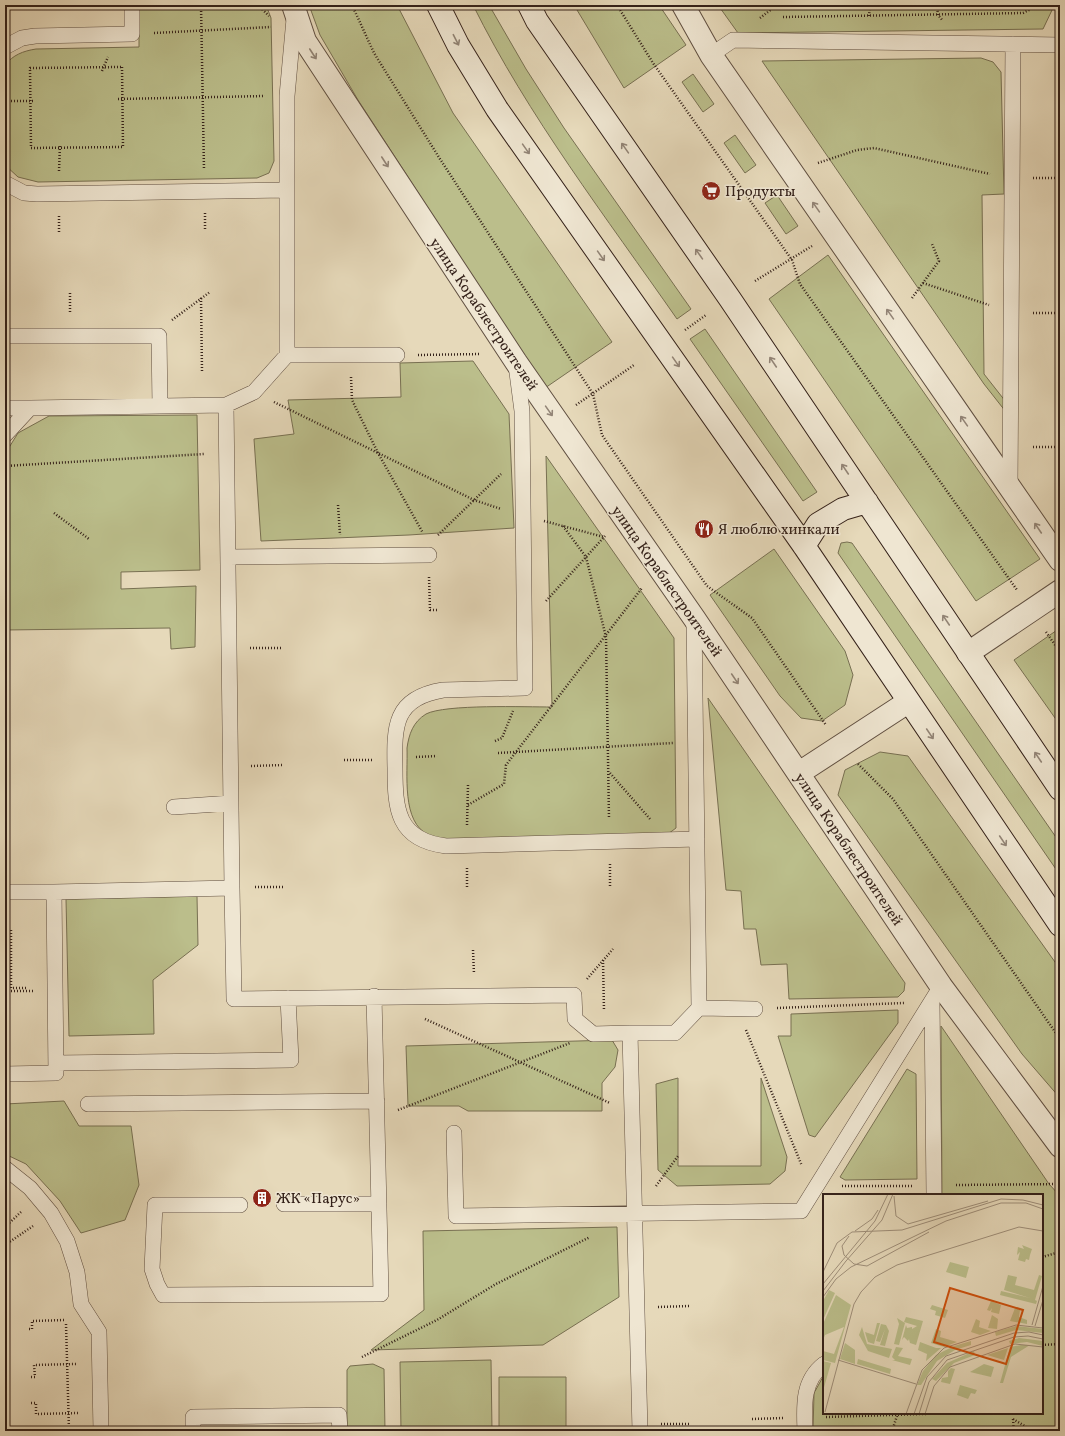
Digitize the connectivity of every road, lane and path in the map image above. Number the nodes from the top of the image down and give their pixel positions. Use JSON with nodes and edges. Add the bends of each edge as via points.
{"nodes":[{"id":1,"x":132,"y":5,"type":"edge"},
{"id":2,"x":201,"y":5,"type":"edge"},
{"id":3,"x":352,"y":5,"type":"edge"},
{"id":4,"x":438,"y":5,"type":"edge"},
{"id":5,"x":529,"y":5,"type":"edge"},
{"id":6,"x":617,"y":5,"type":"edge"},
{"id":7,"x":683,"y":5,"type":"edge"},
{"id":8,"x":870,"y":5,"type":"edge"},
{"id":9,"x":1039,"y":5,"type":"edge"},
{"id":10,"x":294,"y":8,"type":"edge"},
{"id":11,"x":869,"y":16,"type":"junction"},
{"id":12,"x":762,"y":17,"type":"dead end"},
{"id":13,"x":770,"y":17,"type":"dead end"},
{"id":14,"x":777,"y":17,"type":"dead end"},
{"id":15,"x":275,"y":27,"type":"dead end"},
{"id":16,"x":203,"y":30,"type":"junction"},
{"id":17,"x":132,"y":34,"type":"junction"},
{"id":18,"x":1013,"y":44,"type":"junction"},
{"id":19,"x":1060,"y":45,"type":"edge"},
{"id":20,"x":5,"y":47,"type":"edge"},
{"id":21,"x":711,"y":55,"type":"junction"},
{"id":22,"x":287,"y":96,"type":"junction"},
{"id":23,"x":203,"y":98,"type":"junction"},
{"id":24,"x":118,"y":99,"type":"dead end"},
{"id":25,"x":122,"y":99,"type":"junction"},
{"id":26,"x":35,"y":100,"type":"dead end"},
{"id":27,"x":5,"y":101,"type":"edge"},
{"id":28,"x":30,"y":101,"type":"junction"},
{"id":29,"x":60,"y":144,"type":"dead end"},
{"id":30,"x":60,"y":148,"type":"junction"},
{"id":31,"x":818,"y":163,"type":"dead end"},
{"id":32,"x":1013,"y":178,"type":"junction"},
{"id":33,"x":1060,"y":178,"type":"edge"},
{"id":34,"x":5,"y":183,"type":"edge"},
{"id":35,"x":286,"y":190,"type":"junction"},
{"id":36,"x":204,"y":192,"type":"junction"},
{"id":37,"x":59,"y":194,"type":"junction"},
{"id":38,"x":815,"y":244,"type":"dead end"},
{"id":39,"x":932,"y":244,"type":"dead end"},
{"id":40,"x":792,"y":260,"type":"junction"},
{"id":41,"x":755,"y":281,"type":"dead end"},
{"id":42,"x":923,"y":283,"type":"junction"},
{"id":43,"x":210,"y":292,"type":"dead end"},
{"id":44,"x":201,"y":298,"type":"junction"},
{"id":45,"x":912,"y":298,"type":"dead end"},
{"id":46,"x":1012,"y":313,"type":"junction"},
{"id":47,"x":1060,"y":313,"type":"edge"},
{"id":48,"x":706,"y":315,"type":"dead end"},
{"id":49,"x":685,"y":330,"type":"dead end"},
{"id":50,"x":5,"y":336,"type":"edge"},
{"id":51,"x":159,"y":336,"type":"junction"},
{"id":52,"x":485,"y":354,"type":"dead end"},
{"id":53,"x":287,"y":355,"type":"junction"},
{"id":54,"x":397,"y":355,"type":"joint"},
{"id":55,"x":350,"y":356,"type":"junction"},
{"id":56,"x":516,"y":362,"type":"junction"},
{"id":57,"x":634,"y":365,"type":"dead end"},
{"id":58,"x":202,"y":371,"type":"dead end"},
{"id":59,"x":254,"y":392,"type":"junction"},
{"id":60,"x":593,"y":394,"type":"junction"},
{"id":61,"x":226,"y":405,"type":"junction"},
{"id":62,"x":160,"y":406,"type":"junction"},
{"id":63,"x":574,"y":407,"type":"dead end"},
{"id":64,"x":5,"y":408,"type":"edge"},
{"id":65,"x":30,"y":408,"type":"junction"},
{"id":66,"x":5,"y":435,"type":"edge"},
{"id":67,"x":1031,"y":447,"type":"dead end"},
{"id":68,"x":1060,"y":447,"type":"edge"},
{"id":69,"x":227,"y":453,"type":"junction"},
{"id":70,"x":378,"y":453,"type":"junction"},
{"id":71,"x":5,"y":466,"type":"edge"},
{"id":72,"x":505,"y":470,"type":"dead end"},
{"id":73,"x":1010,"y":487,"type":"junction"},
{"id":74,"x":474,"y":500,"type":"junction"},
{"id":75,"x":867,"y":502,"type":"junction"},
{"id":76,"x":338,"y":505,"type":"dead end"},
{"id":77,"x":54,"y":513,"type":"dead end"},
{"id":78,"x":523,"y":516,"type":"junction"},
{"id":79,"x":563,"y":526,"type":"junction"},
{"id":80,"x":608,"y":533,"type":"dead end"},
{"id":81,"x":604,"y":537,"type":"junction"},
{"id":82,"x":89,"y":540,"type":"dead end"},
{"id":83,"x":804,"y":546,"type":"junction"},
{"id":84,"x":429,"y":549,"type":"junction"},
{"id":85,"x":341,"y":556,"type":"junction"},
{"id":86,"x":228,"y":557,"type":"junction"},
{"id":87,"x":586,"y":557,"type":"junction"},
{"id":88,"x":1060,"y":560,"type":"edge"},
{"id":89,"x":429,"y":572,"type":"dead end"},
{"id":90,"x":644,"y":585,"type":"dead end"},
{"id":91,"x":1060,"y":591,"type":"edge"},
{"id":92,"x":1020,"y":594,"type":"dead end"},
{"id":93,"x":524,"y":606,"type":"junction"},
{"id":94,"x":438,"y":610,"type":"dead end"},
{"id":95,"x":694,"y":618,"type":"junction"},
{"id":96,"x":1042,"y":626,"type":"dead end"},
{"id":97,"x":606,"y":637,"type":"junction"},
{"id":98,"x":230,"y":648,"type":"junction"},
{"id":99,"x":282,"y":648,"type":"dead end"},
{"id":100,"x":1060,"y":652,"type":"edge"},
{"id":101,"x":968,"y":653,"type":"junction"},
{"id":102,"x":513,"y":688,"type":"junction"},
{"id":103,"x":908,"y":702,"type":"junction"},
{"id":104,"x":495,"y":741,"type":"dead end"},
{"id":105,"x":695,"y":742,"type":"junction"},
{"id":106,"x":841,"y":746,"type":"junction"},
{"id":107,"x":608,"y":747,"type":"junction"},
{"id":108,"x":516,"y":752,"type":"junction"},
{"id":109,"x":498,"y":753,"type":"dead end"},
{"id":110,"x":344,"y":760,"type":"dead end"},
{"id":111,"x":394,"y":760,"type":"junction"},
{"id":112,"x":283,"y":765,"type":"dead end"},
{"id":113,"x":231,"y":766,"type":"junction"},
{"id":114,"x":609,"y":772,"type":"junction"},
{"id":115,"x":799,"y":773,"type":"junction"},
{"id":116,"x":468,"y":785,"type":"dead end"},
{"id":117,"x":1060,"y":789,"type":"edge"},
{"id":118,"x":231,"y":803,"type":"junction"},
{"id":119,"x":468,"y":805,"type":"junction"},
{"id":120,"x":174,"y":807,"type":"dead end"},
{"id":121,"x":697,"y":839,"type":"junction"},
{"id":122,"x":668,"y":840,"type":"junction"},
{"id":123,"x":610,"y":841,"type":"junction"},
{"id":124,"x":466,"y":845,"type":"junction"},
{"id":125,"x":284,"y":887,"type":"dead end"},
{"id":126,"x":232,"y":888,"type":"junction"},
{"id":127,"x":5,"y":892,"type":"edge"},
{"id":128,"x":54,"y":892,"type":"junction"},
{"id":129,"x":1060,"y":925,"type":"edge"},
{"id":130,"x":5,"y":930,"type":"edge"},
{"id":131,"x":613,"y":949,"type":"dead end"},
{"id":132,"x":603,"y":960,"type":"junction"},
{"id":133,"x":27,"y":988,"type":"dead end"},
{"id":134,"x":5,"y":991,"type":"edge"},
{"id":135,"x":13,"y":991,"type":"dead end"},
{"id":136,"x":936,"y":994,"type":"junction"},
{"id":137,"x":574,"y":995,"type":"junction"},
{"id":138,"x":374,"y":996,"type":"junction"},
{"id":139,"x":288,"y":998,"type":"junction"},
{"id":140,"x":699,"y":1008,"type":"junction"},
{"id":141,"x":756,"y":1009,"type":"joint"},
{"id":142,"x":737,"y":1010,"type":"junction"},
{"id":143,"x":604,"y":1012,"type":"dead end"},
{"id":144,"x":418,"y":1016,"type":"dead end"},
{"id":145,"x":630,"y":1033,"type":"junction"},
{"id":146,"x":593,"y":1034,"type":"junction"},
{"id":147,"x":1060,"y":1039,"type":"edge"},
{"id":148,"x":56,"y":1063,"type":"junction"},
{"id":149,"x":519,"y":1063,"type":"junction"},
{"id":150,"x":5,"y":1074,"type":"edge"},
{"id":151,"x":376,"y":1101,"type":"junction"},
{"id":152,"x":88,"y":1104,"type":"dead end"},
{"id":153,"x":632,"y":1104,"type":"junction"},
{"id":154,"x":377,"y":1118,"type":"junction"},
{"id":155,"x":454,"y":1133,"type":"dead end"},
{"id":156,"x":1060,"y":1146,"type":"edge"},
{"id":157,"x":678,"y":1156,"type":"dead end"},
{"id":158,"x":5,"y":1168,"type":"edge"},
{"id":159,"x":821,"y":1179,"type":"junction"},
{"id":160,"x":1060,"y":1184,"type":"edge"},
{"id":161,"x":654,"y":1188,"type":"dead end"},
{"id":162,"x":934,"y":1190,"type":"edge"},
{"id":163,"x":284,"y":1204,"type":"dead end"},
{"id":164,"x":379,"y":1204,"type":"junction"},
{"id":165,"x":240,"y":1205,"type":"dead end"},
{"id":166,"x":51,"y":1214,"type":"junction"},
{"id":167,"x":635,"y":1214,"type":"junction"},
{"id":168,"x":594,"y":1235,"type":"dead end"},
{"id":169,"x":5,"y":1245,"type":"edge"},
{"id":170,"x":1060,"y":1252,"type":"edge"},
{"id":171,"x":1043,"y":1257,"type":"edge"},
{"id":172,"x":689,"y":1306,"type":"dead end"},
{"id":173,"x":637,"y":1307,"type":"junction"},
{"id":174,"x":66,"y":1313,"type":"dead end"},
{"id":175,"x":91,"y":1319,"type":"junction"},
{"id":176,"x":66,"y":1320,"type":"junction"},
{"id":177,"x":30,"y":1329,"type":"dead end"},
{"id":178,"x":1060,"y":1344,"type":"edge"},
{"id":179,"x":1043,"y":1345,"type":"edge"},
{"id":180,"x":362,"y":1357,"type":"dead end"},
{"id":181,"x":100,"y":1364,"type":"junction"},
{"id":182,"x":67,"y":1365,"type":"junction"},
{"id":183,"x":823,"y":1365,"type":"edge"},
{"id":184,"x":31,"y":1377,"type":"dead end"},
{"id":185,"x":31,"y":1403,"type":"dead end"},
{"id":186,"x":101,"y":1412,"type":"junction"},
{"id":187,"x":68,"y":1413,"type":"junction"},
{"id":188,"x":897,"y":1414,"type":"edge"},
{"id":189,"x":752,"y":1419,"type":"dead end"},
{"id":190,"x":691,"y":1424,"type":"dead end"},
{"id":191,"x":805,"y":1425,"type":"edge"},
{"id":192,"x":640,"y":1428,"type":"edge"},
{"id":193,"x":69,"y":1431,"type":"edge"},
{"id":194,"x":102,"y":1431,"type":"edge"},
{"id":195,"x":193,"y":1431,"type":"edge"},
{"id":196,"x":340,"y":1431,"type":"edge"},
{"id":197,"x":892,"y":1431,"type":"edge"},
{"id":198,"x":1014,"y":1431,"type":"edge"},
{"id":199,"x":1034,"y":1431,"type":"edge"}],
"edges":[{"from":1,"to":17,"type":"lane"},
{"from":2,"to":16,"type":"path"},
{"from":3,"to":60,"type":"path","via":[[374,53]]},
{"from":4,"to":83,"type":"street","one_way":true,"via":[[458,45],[497,109]]},
{"from":75,"to":5,"type":"street","one_way":true,"via":[[537,21]]},
{"from":6,"to":40,"type":"path","via":[[653,64]]},
{"from":7,"to":21,"type":"street"},
{"from":8,"to":11,"type":"path"},
{"from":9,"to":11,"type":"path","via":[[1023,13]]},
{"from":10,"to":22,"type":"lane"},
{"from":10,"to":56,"type":"street","name":"улица Кораблестроителей","one_way":true,"via":[[305,41]]},
{"from":11,"to":14,"type":"path"},
{"from":12,"to":13,"type":"path"},
{"from":15,"to":16,"type":"path"},
{"from":16,"to":17,"type":"path"},
{"from":16,"to":23,"type":"path"},
{"from":17,"to":20,"type":"lane","via":[[35,36],[22,38]]},
{"from":18,"to":19,"type":"lane"},
{"from":18,"to":21,"type":"lane","via":[[733,40]]},
{"from":18,"to":32,"type":"lane"},
{"from":73,"to":21,"type":"street","one_way":true},
{"from":22,"to":23,"type":"path"},
{"from":22,"to":35,"type":"lane"},
{"from":23,"to":25,"type":"path"},
{"from":23,"to":36,"type":"path"},
{"from":24,"to":25,"type":"path"},
{"from":25,"to":28,"type":"path","via":[[122,67],[30,68]]},
{"from":25,"to":30,"type":"path","via":[[123,147]]},
{"from":26,"to":28,"type":"path"},
{"from":27,"to":28,"type":"path"},
{"from":28,"to":30,"type":"path","via":[[31,148]]},
{"from":29,"to":30,"type":"path"},
{"from":30,"to":37,"type":"path"},
{"from":31,"to":32,"type":"path","via":[[857,150],[874,148]]},
{"from":32,"to":33,"type":"path"},
{"from":32,"to":46,"type":"lane"},
{"from":34,"to":37,"type":"lane","via":[[24,193]]},
{"from":35,"to":36,"type":"lane"},
{"from":35,"to":53,"type":"lane"},
{"from":36,"to":37,"type":"lane"},
{"from":38,"to":40,"type":"path"},
{"from":39,"to":42,"type":"path","via":[[939,261]]},
{"from":40,"to":41,"type":"path"},
{"from":40,"to":92,"type":"path","via":[[800,284]]},
{"from":42,"to":45,"type":"path"},
{"from":42,"to":46,"type":"path"},
{"from":43,"to":44,"type":"path"},
{"from":44,"to":51,"type":"path","via":[[173,319]]},
{"from":44,"to":58,"type":"path"},
{"from":46,"to":47,"type":"path"},
{"from":46,"to":73,"type":"lane"},
{"from":48,"to":49,"type":"path"},
{"from":50,"to":51,"type":"lane"},
{"from":51,"to":62,"type":"lane"},
{"from":52,"to":54,"type":"path"},
{"from":53,"to":55,"type":"lane"},
{"from":53,"to":59,"type":"lane"},
{"from":54,"to":55,"type":"lane"},
{"from":55,"to":70,"type":"path","via":[[352,400]]},
{"from":56,"to":78,"type":"lane","via":[[522,411]]},
{"from":56,"to":95,"type":"street","name":"улица Кораблестроителей","one_way":true},
{"from":57,"to":60,"type":"path"},
{"from":59,"to":61,"type":"lane"},
{"from":59,"to":70,"type":"path"},
{"from":60,"to":63,"type":"path"},
{"from":60,"to":106,"type":"path","via":[[602,435],[707,586],[752,618]]},
{"from":61,"to":62,"type":"lane"},
{"from":61,"to":69,"type":"lane"},
{"from":62,"to":65,"type":"lane"},
{"from":64,"to":65,"type":"lane"},
{"from":65,"to":66,"type":"lane"},
{"from":67,"to":68,"type":"path"},
{"from":69,"to":71,"type":"path"},
{"from":69,"to":86,"type":"lane"},
{"from":70,"to":74,"type":"path"},
{"from":70,"to":84,"type":"path"},
{"from":72,"to":74,"type":"path"},
{"from":88,"to":73,"type":"street","one_way":true},
{"from":74,"to":78,"type":"path"},
{"from":74,"to":84,"type":"path"},
{"from":75,"to":83,"type":"street","via":[[843,509],[818,524]]},
{"from":101,"to":75,"type":"street","one_way":true},
{"from":76,"to":85,"type":"path"},
{"from":77,"to":82,"type":"path"},
{"from":78,"to":79,"type":"path"},
{"from":78,"to":93,"type":"lane"},
{"from":79,"to":81,"type":"path"},
{"from":79,"to":87,"type":"path"},
{"from":80,"to":81,"type":"path"},
{"from":81,"to":87,"type":"path"},
{"from":83,"to":103,"type":"street"},
{"from":84,"to":85,"type":"lane"},
{"from":85,"to":86,"type":"lane"},
{"from":86,"to":98,"type":"lane"},
{"from":87,"to":93,"type":"path","via":[[542,606]]},
{"from":87,"to":97,"type":"path"},
{"from":89,"to":94,"type":"path","via":[[430,610]]},
{"from":90,"to":97,"type":"path"},
{"from":91,"to":101,"type":"street"},
{"from":93,"to":102,"type":"lane","via":[[525,688]]},
{"from":95,"to":105,"type":"lane"},
{"from":95,"to":115,"type":"street","name":"улица Кораблестроителей","one_way":true},
{"from":96,"to":100,"type":"path"},
{"from":97,"to":107,"type":"path"},
{"from":97,"to":108,"type":"path"},
{"from":98,"to":99,"type":"path"},
{"from":98,"to":113,"type":"lane"},
{"from":117,"to":101,"type":"street","one_way":true},
{"from":102,"to":104,"type":"path","via":[[513,712],[502,738]]},
{"from":102,"to":111,"type":"lane","via":[[443,690],[418,697],[400,716],[395,728]]},
{"from":103,"to":106,"type":"street"},
{"from":103,"to":129,"type":"street","one_way":true},
{"from":105,"to":107,"type":"path"},
{"from":105,"to":121,"type":"lane"},
{"from":106,"to":115,"type":"street"},
{"from":106,"to":147,"type":"path","via":[[893,799]]},
{"from":107,"to":108,"type":"path"},
{"from":107,"to":114,"type":"path"},
{"from":108,"to":109,"type":"path"},
{"from":108,"to":119,"type":"path","via":[[506,765],[504,784]]},
{"from":110,"to":111,"type":"path"},
{"from":111,"to":124,"type":"lane","via":[[397,810],[411,832],[434,844]]},
{"from":112,"to":113,"type":"path"},
{"from":113,"to":118,"type":"lane"},
{"from":114,"to":122,"type":"path"},
{"from":114,"to":123,"type":"path"},
{"from":115,"to":136,"type":"street","name":"улица Кораблестроителей"},
{"from":116,"to":119,"type":"path"},
{"from":118,"to":120,"type":"lane"},
{"from":118,"to":126,"type":"lane"},
{"from":119,"to":124,"type":"path"},
{"from":121,"to":122,"type":"lane"},
{"from":121,"to":140,"type":"lane"},
{"from":122,"to":123,"type":"lane"},
{"from":123,"to":124,"type":"lane"},
{"from":125,"to":126,"type":"path"},
{"from":126,"to":128,"type":"lane"},
{"from":126,"to":139,"type":"lane","via":[[234,999]]},
{"from":127,"to":128,"type":"lane"},
{"from":128,"to":148,"type":"lane"},
{"from":130,"to":133,"type":"path","via":[[10,930],[11,988]]},
{"from":131,"to":132,"type":"path"},
{"from":132,"to":137,"type":"path"},
{"from":132,"to":143,"type":"path"},
{"from":134,"to":135,"type":"path"},
{"from":136,"to":141,"type":"path"},
{"from":136,"to":156,"type":"street","name":"улица Кораблестроителей"},
{"from":136,"to":159,"type":"lane"},
{"from":136,"to":162,"type":"lane"},
{"from":137,"to":138,"type":"lane"},
{"from":137,"to":146,"type":"lane","via":[[575,1019]]},
{"from":138,"to":139,"type":"lane"},
{"from":138,"to":151,"type":"lane"},
{"from":139,"to":148,"type":"lane","via":[[291,1060]]},
{"from":140,"to":142,"type":"lane"},
{"from":140,"to":145,"type":"lane","via":[[676,1033]]},
{"from":141,"to":142,"type":"lane"},
{"from":142,"to":159,"type":"path","via":[[805,1173]]},
{"from":144,"to":149,"type":"path"},
{"from":145,"to":146,"type":"lane"},
{"from":145,"to":153,"type":"lane"},
{"from":146,"to":149,"type":"path"},
{"from":148,"to":150,"type":"lane","via":[[56,1073]]},
{"from":149,"to":153,"type":"path","via":[[612,1104]]},
{"from":149,"to":154,"type":"path"},
{"from":151,"to":152,"type":"lane"},
{"from":151,"to":154,"type":"lane"},
{"from":153,"to":167,"type":"lane"},
{"from":154,"to":164,"type":"lane"},
{"from":155,"to":167,"type":"lane","via":[[456,1216]]},
{"from":157,"to":161,"type":"path"},
{"from":158,"to":166,"type":"lane","via":[[30,1188]]},
{"from":159,"to":162,"type":"path","via":[[838,1186]]},
{"from":159,"to":167,"type":"lane","via":[[801,1211]]},
{"from":160,"to":162,"type":"path"},
{"from":163,"to":164,"type":"lane"},
{"from":164,"to":165,"type":"lane","via":[[381,1294],[163,1295],[156,1284],[152,1269],[155,1205]]},
{"from":166,"to":169,"type":"path"},
{"from":166,"to":175,"type":"lane","via":[[67,1241],[77,1272],[81,1304]]},
{"from":167,"to":173,"type":"lane"},
{"from":168,"to":180,"type":"path","via":[[496,1284],[437,1320]]},
{"from":170,"to":171,"type":"path"},
{"from":172,"to":173,"type":"path"},
{"from":173,"to":192,"type":"lane"},
{"from":174,"to":176,"type":"path"},
{"from":175,"to":176,"type":"path"},
{"from":175,"to":181,"type":"lane","via":[[99,1332]]},
{"from":176,"to":177,"type":"path","via":[[32,1321]]},
{"from":176,"to":182,"type":"path"},
{"from":178,"to":179,"type":"path"},
{"from":181,"to":182,"type":"path"},
{"from":181,"to":186,"type":"lane"},
{"from":182,"to":184,"type":"path","via":[[34,1366],[35,1377]]},
{"from":182,"to":187,"type":"path"},
{"from":183,"to":191,"type":"lane","via":[[810,1379],[806,1391]]},
{"from":185,"to":187,"type":"path","via":[[36,1403],[36,1414]]},
{"from":186,"to":187,"type":"path"},
{"from":186,"to":194,"type":"lane"},
{"from":187,"to":193,"type":"path"},
{"from":188,"to":191,"type":"path"},
{"from":188,"to":197,"type":"path"},
{"from":189,"to":191,"type":"path"},
{"from":190,"to":192,"type":"path"},
{"from":195,"to":196,"type":"lane","via":[[193,1417],[339,1415]]},
{"from":198,"to":199,"type":"path","via":[[1013,1419]]}]}
